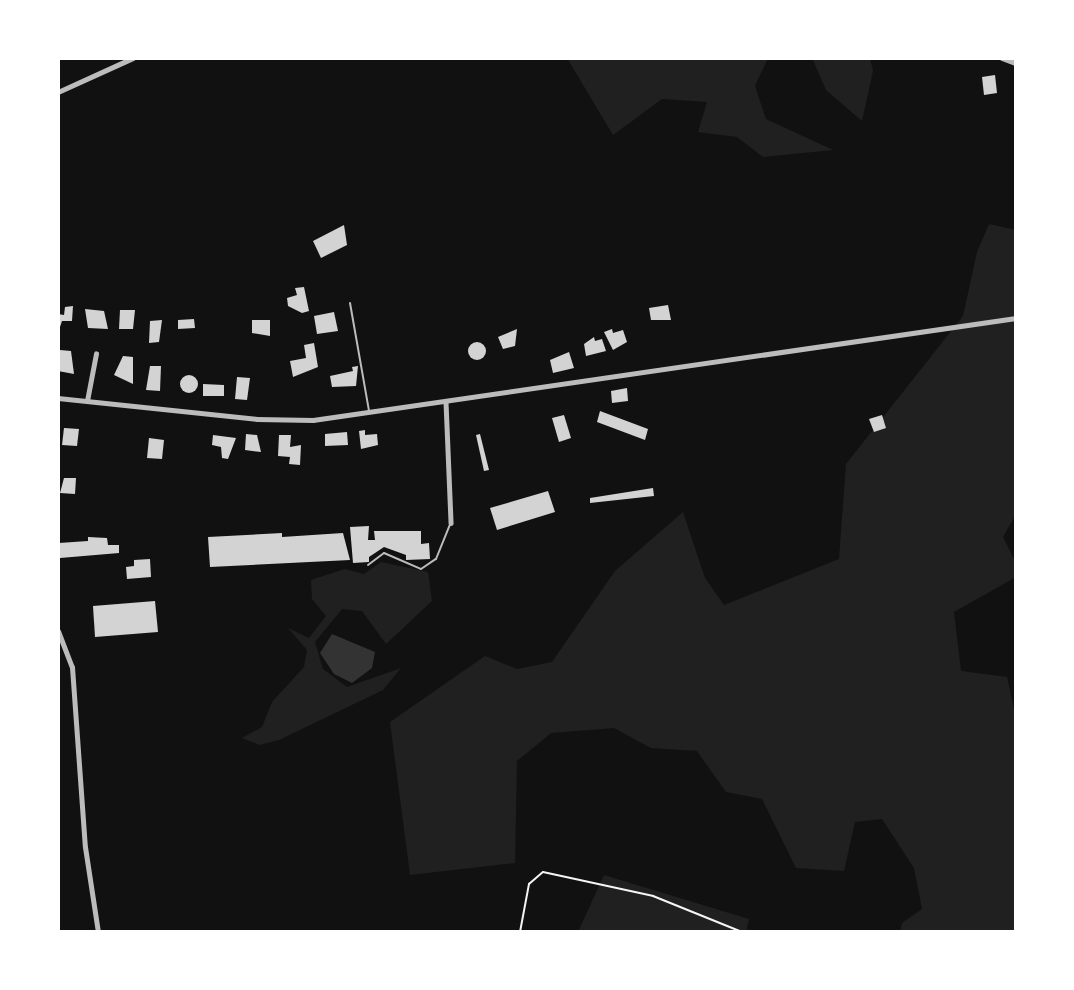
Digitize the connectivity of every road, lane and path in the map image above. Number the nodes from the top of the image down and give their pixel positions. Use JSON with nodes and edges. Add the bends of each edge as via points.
{"nodes":[{"id":1,"x":133,"y":58,"type":"edge"},
{"id":2,"x":1002,"y":58,"type":"edge"},
{"id":3,"x":1016,"y":63,"type":"edge"},
{"id":4,"x":58,"y":92,"type":"edge"},
{"id":5,"x":350,"y":303,"type":"dead end"},
{"id":6,"x":1016,"y":318,"type":"edge"},
{"id":7,"x":96,"y":354,"type":"dead end"},
{"id":8,"x":58,"y":398,"type":"edge"},
{"id":9,"x":87,"y":401,"type":"junction"},
{"id":10,"x":446,"y":402,"type":"junction"},
{"id":11,"x":369,"y":412,"type":"junction"},
{"id":12,"x":451,"y":523,"type":"joint"},
{"id":13,"x":368,"y":565,"type":"dead end"},
{"id":14,"x":58,"y":631,"type":"edge"},
{"id":15,"x":98,"y":932,"type":"edge"},
{"id":16,"x":520,"y":932,"type":"edge"},
{"id":17,"x":742,"y":932,"type":"edge"}],
"edges":[{"from":1,"to":4,"type":"street"},
{"from":2,"to":3,"type":"street"},
{"from":5,"to":11,"type":"lane"},
{"from":6,"to":10,"type":"street"},
{"from":7,"to":9,"type":"street"},
{"from":8,"to":9,"type":"street"},
{"from":9,"to":11,"type":"street","via":[[257,419],[313,420]]},
{"from":10,"to":11,"type":"street"},
{"from":10,"to":12,"type":"street"},
{"from":12,"to":13,"type":"lane","via":[[436,559],[421,569],[384,553]]},
{"from":14,"to":15,"type":"street","via":[[72,667],[85,847]]},
{"from":16,"to":17,"type":"path","via":[[529,884],[543,872],[653,896]]}]}
